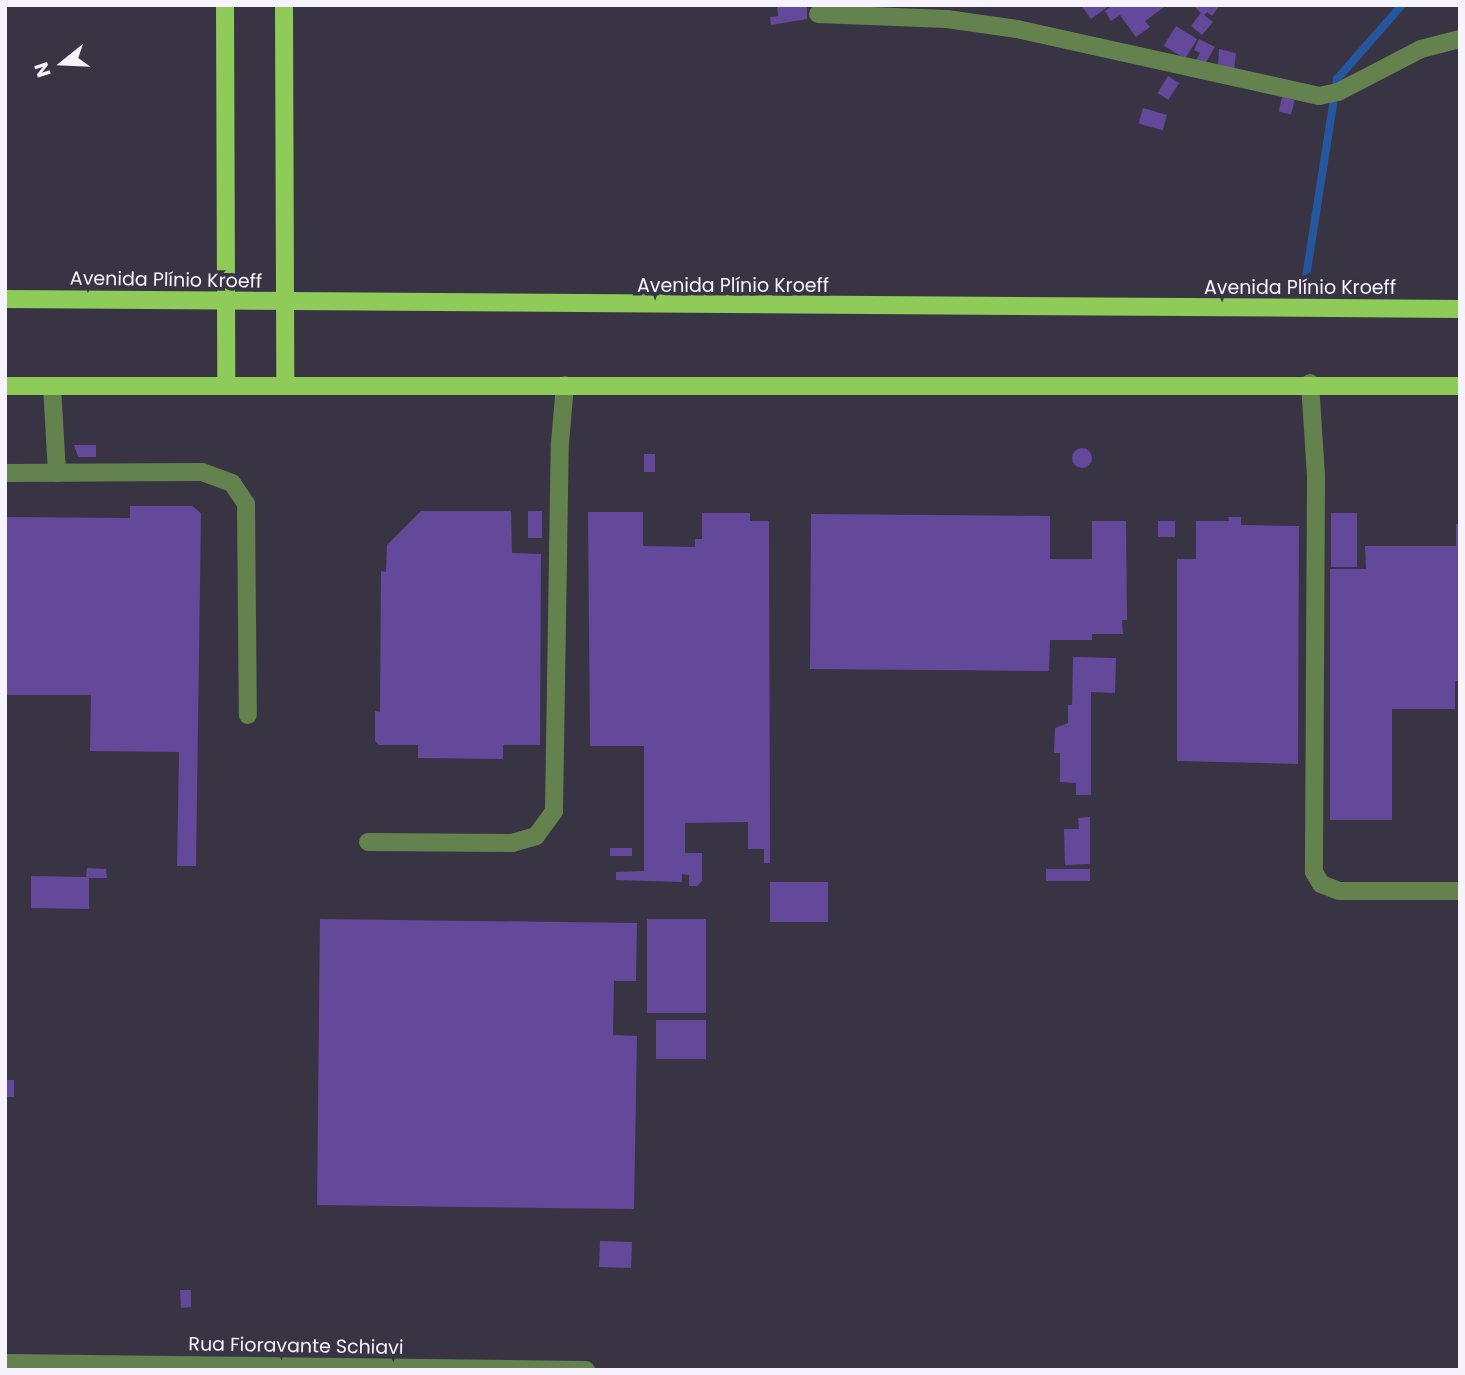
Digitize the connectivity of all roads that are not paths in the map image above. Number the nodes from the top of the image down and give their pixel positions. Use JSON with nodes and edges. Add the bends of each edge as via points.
{"nodes":[{"id":1,"x":225,"y":5,"type":"edge"},
{"id":2,"x":284,"y":5,"type":"edge"},
{"id":3,"x":881,"y":10,"type":"edge"},
{"id":4,"x":818,"y":14,"type":"dead end"},
{"id":5,"x":1460,"y":39,"type":"edge"},
{"id":6,"x":5,"y":299,"type":"edge"},
{"id":7,"x":225,"y":301,"type":"junction"},
{"id":8,"x":285,"y":303,"type":"junction"},
{"id":9,"x":1460,"y":309,"type":"edge"},
{"id":10,"x":226,"y":383,"type":"junction"},
{"id":11,"x":285,"y":383,"type":"junction"},
{"id":12,"x":1310,"y":383,"type":"junction"},
{"id":13,"x":565,"y":385,"type":"junction"},
{"id":14,"x":5,"y":386,"type":"edge"},
{"id":15,"x":52,"y":386,"type":"junction"},
{"id":16,"x":1460,"y":386,"type":"edge"},
{"id":17,"x":57,"y":472,"type":"junction"},
{"id":18,"x":5,"y":473,"type":"edge"},
{"id":19,"x":248,"y":715,"type":"dead end"},
{"id":20,"x":368,"y":842,"type":"dead end"},
{"id":21,"x":1460,"y":891,"type":"edge"},
{"id":22,"x":5,"y":1363,"type":"edge"},
{"id":23,"x":348,"y":1368,"type":"edge"},
{"id":24,"x":586,"y":1370,"type":"edge"}],
"edges":[{"from":1,"to":7,"type":"main road"},
{"from":2,"to":8,"type":"main road"},
{"from":3,"to":4,"type":"street"},
{"from":3,"to":5,"type":"street","via":[[1017,29],[1319,96],[1338,92],[1421,49]]},
{"from":6,"to":7,"type":"main road","name":"Avenida Plínio Kroeff"},
{"from":7,"to":8,"type":"main road","name":"Avenida Plínio Kroeff"},
{"from":7,"to":10,"type":"main road"},
{"from":8,"to":9,"type":"main road","name":"Avenida Plínio Kroeff"},
{"from":8,"to":11,"type":"main road"},
{"from":10,"to":11,"type":"main road"},
{"from":10,"to":15,"type":"main road"},
{"from":11,"to":13,"type":"main road"},
{"from":12,"to":13,"type":"main road"},
{"from":12,"to":16,"type":"main road"},
{"from":12,"to":21,"type":"street","via":[[1315,476],[1314,872],[1321,884],[1339,891]]},
{"from":13,"to":20,"type":"street","via":[[560,443],[554,811],[536,836],[512,843]]},
{"from":14,"to":15,"type":"main road"},
{"from":15,"to":17,"type":"street"},
{"from":17,"to":18,"type":"street"},
{"from":17,"to":19,"type":"street","via":[[202,471],[232,483],[246,504]]},
{"from":22,"to":23,"type":"street","name":"Rua Fioravante Schiavi"},
{"from":23,"to":24,"type":"street","name":"Rua Fioravante Schiavi"}]}
